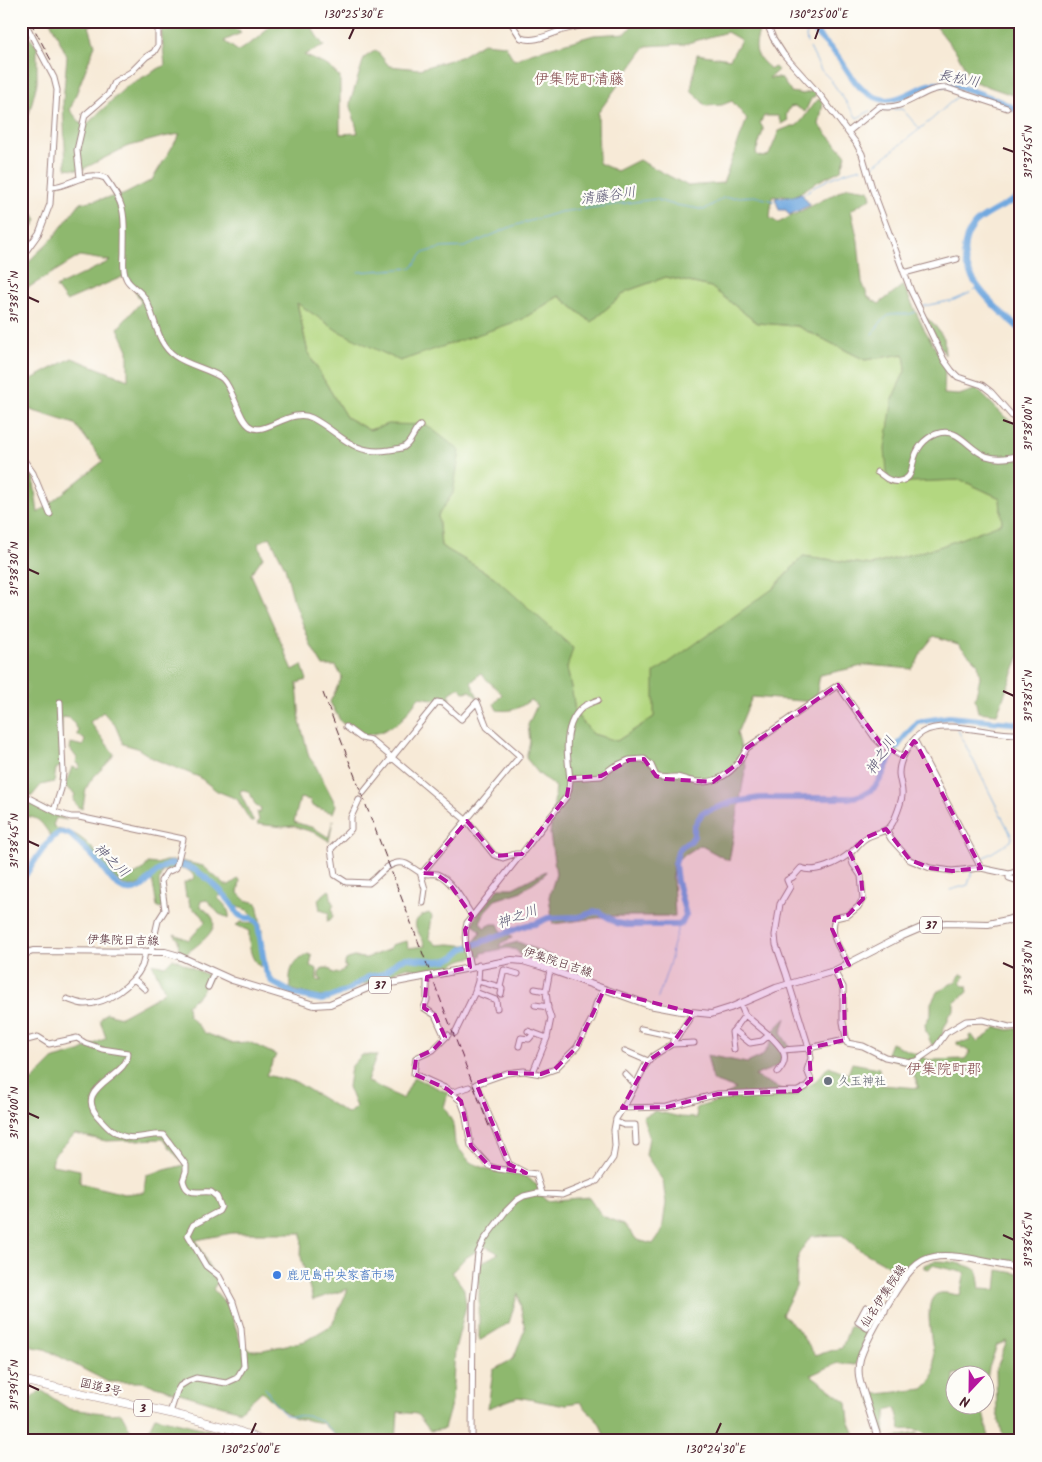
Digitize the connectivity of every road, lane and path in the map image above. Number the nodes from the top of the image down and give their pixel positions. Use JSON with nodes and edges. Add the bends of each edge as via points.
{"nodes":[{"id":1,"x":24,"y":21,"type":"edge"},
{"id":2,"x":158,"y":21,"type":"edge"},
{"id":3,"x":510,"y":21,"type":"edge"},
{"id":4,"x":606,"y":21,"type":"edge"},
{"id":5,"x":766,"y":21,"type":"edge"},
{"id":6,"x":1007,"y":108,"type":"dead end"},
{"id":7,"x":848,"y":132,"type":"junction"},
{"id":8,"x":80,"y":178,"type":"junction"},
{"id":9,"x":52,"y":187,"type":"junction"},
{"id":10,"x":21,"y":258,"type":"edge"},
{"id":11,"x":957,"y":259,"type":"dead end"},
{"id":12,"x":904,"y":273,"type":"junction"},
{"id":13,"x":1021,"y":425,"type":"edge"},
{"id":14,"x":420,"y":426,"type":"dead end"},
{"id":15,"x":1021,"y":455,"type":"edge"},
{"id":16,"x":21,"y":456,"type":"edge"},
{"id":17,"x":877,"y":472,"type":"dead end"},
{"id":18,"x":50,"y":514,"type":"dead end"},
{"id":19,"x":598,"y":700,"type":"dead end"},
{"id":20,"x":60,"y":702,"type":"dead end"},
{"id":21,"x":346,"y":727,"type":"dead end"},
{"id":22,"x":1021,"y":734,"type":"edge"},
{"id":23,"x":914,"y":741,"type":"junction"},
{"id":24,"x":902,"y":756,"type":"junction"},
{"id":25,"x":391,"y":758,"type":"junction"},
{"id":26,"x":570,"y":778,"type":"junction"},
{"id":27,"x":363,"y":793,"type":"dead end"},
{"id":28,"x":21,"y":794,"type":"edge"},
{"id":29,"x":359,"y":800,"type":"dead end"},
{"id":30,"x":54,"y":811,"type":"junction"},
{"id":31,"x":467,"y":822,"type":"junction"},
{"id":32,"x":886,"y":830,"type":"junction"},
{"id":33,"x":850,"y":853,"type":"junction"},
{"id":34,"x":522,"y":854,"type":"junction"},
{"id":35,"x":981,"y":868,"type":"junction"},
{"id":36,"x":1021,"y":870,"type":"edge"},
{"id":37,"x":421,"y":872,"type":"junction"},
{"id":38,"x":1009,"y":876,"type":"junction"},
{"id":39,"x":1021,"y":882,"type":"edge"},
{"id":40,"x":423,"y":903,"type":"dead end"},
{"id":41,"x":1021,"y":915,"type":"edge"},
{"id":42,"x":472,"y":916,"type":"junction"},
{"id":43,"x":1008,"y":920,"type":"junction"},
{"id":44,"x":1021,"y":926,"type":"edge"},
{"id":45,"x":148,"y":951,"type":"junction"},
{"id":46,"x":21,"y":955,"type":"edge"},
{"id":47,"x":479,"y":965,"type":"junction"},
{"id":48,"x":849,"y":965,"type":"junction"},
{"id":49,"x":470,"y":967,"type":"junction"},
{"id":50,"x":550,"y":970,"type":"junction"},
{"id":51,"x":834,"y":971,"type":"junction"},
{"id":52,"x":214,"y":973,"type":"junction"},
{"id":53,"x":518,"y":974,"type":"dead end"},
{"id":54,"x":427,"y":977,"type":"junction"},
{"id":55,"x":134,"y":979,"type":"junction"},
{"id":56,"x":478,"y":981,"type":"junction"},
{"id":57,"x":789,"y":984,"type":"junction"},
{"id":58,"x":208,"y":987,"type":"dead end"},
{"id":59,"x":500,"y":987,"type":"junction"},
{"id":60,"x":145,"y":989,"type":"dead end"},
{"id":61,"x":535,"y":989,"type":"dead end"},
{"id":62,"x":604,"y":989,"type":"junction"},
{"id":63,"x":546,"y":991,"type":"junction"},
{"id":64,"x":475,"y":992,"type":"junction"},
{"id":65,"x":501,"y":994,"type":"dead end"},
{"id":66,"x":66,"y":999,"type":"dead end"},
{"id":67,"x":740,"y":1004,"type":"junction"},
{"id":68,"x":535,"y":1005,"type":"dead end"},
{"id":69,"x":548,"y":1007,"type":"junction"},
{"id":70,"x":497,"y":1008,"type":"dead end"},
{"id":71,"x":693,"y":1013,"type":"junction"},
{"id":72,"x":745,"y":1015,"type":"junction"},
{"id":73,"x":1021,"y":1026,"type":"edge"},
{"id":74,"x":641,"y":1028,"type":"dead end"},
{"id":75,"x":734,"y":1030,"type":"junction"},
{"id":76,"x":455,"y":1032,"type":"dead end"},
{"id":77,"x":769,"y":1035,"type":"junction"},
{"id":78,"x":677,"y":1037,"type":"junction"},
{"id":79,"x":21,"y":1038,"type":"edge"},
{"id":80,"x":547,"y":1038,"type":"junction"},
{"id":81,"x":845,"y":1040,"type":"junction"},
{"id":82,"x":694,"y":1043,"type":"dead end"},
{"id":83,"x":672,"y":1044,"type":"junction"},
{"id":84,"x":519,"y":1046,"type":"dead end"},
{"id":85,"x":809,"y":1048,"type":"junction"},
{"id":86,"x":734,"y":1049,"type":"dead end"},
{"id":87,"x":783,"y":1050,"type":"junction"},
{"id":88,"x":625,"y":1051,"type":"dead end"},
{"id":89,"x":648,"y":1061,"type":"junction"},
{"id":90,"x":533,"y":1072,"type":"junction"},
{"id":91,"x":778,"y":1072,"type":"dead end"},
{"id":92,"x":625,"y":1074,"type":"dead end"},
{"id":93,"x":636,"y":1085,"type":"junction"},
{"id":94,"x":468,"y":1087,"type":"dead end"},
{"id":95,"x":450,"y":1094,"type":"junction"},
{"id":96,"x":622,"y":1108,"type":"junction"},
{"id":97,"x":616,"y":1122,"type":"junction"},
{"id":98,"x":636,"y":1143,"type":"dead end"},
{"id":99,"x":526,"y":1173,"type":"junction"},
{"id":100,"x":542,"y":1193,"type":"junction"},
{"id":101,"x":1021,"y":1268,"type":"edge"},
{"id":102,"x":866,"y":1307,"type":"dead end"},
{"id":103,"x":885,"y":1311,"type":"junction"},
{"id":104,"x":21,"y":1380,"type":"edge"},
{"id":105,"x":170,"y":1413,"type":"junction"},
{"id":106,"x":263,"y":1441,"type":"edge"},
{"id":107,"x":472,"y":1441,"type":"edge"},
{"id":108,"x":879,"y":1441,"type":"edge"}],
"edges":[{"from":1,"to":9,"type":"street","via":[[56,84]]},
{"from":2,"to":8,"type":"street","via":[[158,44],[154,52],[114,82],[108,95],[85,115],[77,150]]},
{"from":3,"to":4,"type":"street","via":[[521,38],[530,40]]},
{"from":5,"to":7,"type":"street","via":[[772,38],[784,55]]},
{"from":6,"to":7,"type":"street","via":[[938,87],[905,104],[880,106]]},
{"from":7,"to":12,"type":"street","via":[[862,154]]},
{"from":8,"to":9,"type":"street"},
{"from":8,"to":14,"type":"street","via":[[105,178],[122,204],[126,278],[143,295],[168,350],[191,366],[221,377],[249,427],[261,428],[303,415],[351,444],[368,452],[378,452],[404,446]]},
{"from":9,"to":10,"type":"street","via":[[44,222]]},
{"from":11,"to":12,"type":"street"},
{"from":12,"to":13,"type":"street","via":[[933,339],[952,371],[991,392]]},
{"from":15,"to":17,"type":"street","via":[[987,456],[956,434],[942,432],[923,442],[907,478],[893,482]]},
{"from":16,"to":18,"type":"street","via":[[33,473]]},
{"from":19,"to":26,"type":"street","via":[[584,706],[573,719],[566,745]]},
{"from":20,"to":30,"type":"street","via":[[63,773],[62,789]]},
{"from":21,"to":25,"type":"street","via":[[361,738],[370,740]]},
{"from":22,"to":23,"type":"street","via":[[938,728],[926,730]]},
{"from":23,"to":24,"type":"street"},
{"from":23,"to":35,"type":"street"},
{"from":24,"to":26,"type":"street","via":[[875,738],[838,685],[747,748],[740,762],[713,782],[676,777],[665,779],[656,776],[644,759],[629,760],[601,776]]},
{"from":24,"to":32,"type":"street","via":[[899,772],[902,800],[893,824]]},
{"from":25,"to":27,"type":"street"},
{"from":25,"to":31,"type":"street"},
{"from":25,"to":31,"type":"street","via":[[437,702],[462,719],[477,702],[487,727],[520,756]]},
{"from":26,"to":34,"type":"street","via":[[567,796]]},
{"from":28,"to":30,"type":"street"},
{"from":29,"to":37,"type":"street","via":[[351,818],[351,829],[331,849],[335,875],[346,882],[364,884],[395,863],[407,864]]},
{"from":30,"to":45,"type":"street","via":[[183,839],[176,868],[167,872],[161,881],[164,910]]},
{"from":31,"to":34,"type":"street","via":[[496,856],[503,858]]},
{"from":31,"to":37,"type":"street"},
{"from":32,"to":33,"type":"street","via":[[865,838]]},
{"from":32,"to":35,"type":"street","via":[[910,860],[930,868],[952,871]]},
{"from":33,"to":48,"type":"street","via":[[861,876],[863,899],[848,915],[835,918],[832,929]]},
{"from":33,"to":57,"type":"street","via":[[817,869],[801,868],[787,880],[790,887],[780,904],[775,935]]},
{"from":34,"to":42,"type":"street"},
{"from":35,"to":38,"type":"street"},
{"from":36,"to":38,"type":"street"},
{"from":37,"to":40,"type":"street"},
{"from":37,"to":42,"type":"street","via":[[436,874],[449,883]]},
{"from":38,"to":39,"type":"street"},
{"from":41,"to":43,"type":"main road","name":"伊集院日吉線","number":"37"},
{"from":42,"to":49,"type":"street","via":[[465,930]]},
{"from":43,"to":44,"type":"street"},
{"from":43,"to":48,"type":"main road","name":"伊集院日吉線","number":"37","via":[[988,924],[928,925]]},
{"from":45,"to":46,"type":"main road","name":"伊集院日吉線","number":"37","via":[[33,951]]},
{"from":45,"to":52,"type":"main road","name":"伊集院日吉線","number":"37","via":[[179,956]]},
{"from":45,"to":55,"type":"street"},
{"from":47,"to":49,"type":"main road","name":"伊集院日吉線","number":"37"},
{"from":47,"to":50,"type":"main road","name":"伊集院日吉線","number":"37","via":[[512,960]]},
{"from":47,"to":56,"type":"street"},
{"from":48,"to":51,"type":"main road","name":"伊集院日吉線","number":"37"},
{"from":49,"to":54,"type":"main road","name":"伊集院日吉線","number":"37"},
{"from":50,"to":62,"type":"main road","name":"伊集院日吉線","number":"37"},
{"from":50,"to":63,"type":"street"},
{"from":51,"to":57,"type":"main road","name":"伊集院日吉線","number":"37"},
{"from":51,"to":81,"type":"street","via":[[844,994]]},
{"from":52,"to":54,"type":"main road","name":"伊集院日吉線","number":"37","via":[[308,1004],[320,1005],[370,987]]},
{"from":52,"to":58,"type":"street"},
{"from":53,"to":59,"type":"street","via":[[504,970]]},
{"from":54,"to":95,"type":"street","via":[[424,1008],[435,1015],[446,1036],[434,1050],[416,1058],[414,1074],[447,1089]]},
{"from":55,"to":60,"type":"street"},
{"from":55,"to":66,"type":"street","via":[[123,989],[97,1002],[80,1004]]},
{"from":56,"to":59,"type":"street"},
{"from":56,"to":64,"type":"street"},
{"from":57,"to":67,"type":"main road","name":"伊集院日吉線","number":"37"},
{"from":57,"to":85,"type":"street"},
{"from":59,"to":65,"type":"street"},
{"from":61,"to":63,"type":"street"},
{"from":62,"to":71,"type":"main road","name":"伊集院日吉線","number":"37","via":[[648,1004]]},
{"from":62,"to":90,"type":"street","via":[[577,1047],[555,1069],[541,1074]]},
{"from":63,"to":69,"type":"street"},
{"from":64,"to":70,"type":"street","via":[[496,1000]]},
{"from":64,"to":76,"type":"street"},
{"from":67,"to":71,"type":"main road","name":"伊集院日吉線","number":"37","via":[[711,1014]]},
{"from":67,"to":72,"type":"street"},
{"from":68,"to":69,"type":"street"},
{"from":69,"to":80,"type":"street","via":[[551,1018]]},
{"from":71,"to":78,"type":"street"},
{"from":72,"to":75,"type":"street"},
{"from":72,"to":77,"type":"street"},
{"from":73,"to":81,"type":"street","via":[[1009,1027],[983,1020],[966,1021],[946,1033],[936,1048],[910,1062],[885,1057]]},
{"from":74,"to":78,"type":"street"},
{"from":75,"to":77,"type":"street","via":[[750,1043],[762,1041]]},
{"from":75,"to":86,"type":"street"},
{"from":77,"to":87,"type":"street"},
{"from":78,"to":83,"type":"street"},
{"from":79,"to":105,"type":"street","via":[[28,1040],[36,1036],[49,1044],[77,1038],[102,1049],[128,1053],[120,1068],[97,1089],[92,1110],[107,1127],[124,1137],[164,1135],[186,1165],[183,1180],[186,1187],[194,1193],[208,1191],[217,1197],[221,1207],[192,1225],[188,1236],[206,1266],[219,1276],[233,1302],[240,1320],[243,1369],[237,1378],[226,1383],[196,1378],[188,1381],[177,1391]]},
{"from":80,"to":84,"type":"street","via":[[531,1032],[529,1039],[521,1038]]},
{"from":80,"to":90,"type":"street"},
{"from":81,"to":85,"type":"street"},
{"from":82,"to":83,"type":"street"},
{"from":83,"to":89,"type":"street"},
{"from":85,"to":87,"type":"street"},
{"from":85,"to":96,"type":"street","via":[[811,1058],[807,1070],[811,1080],[798,1091],[718,1094],[667,1107]]},
{"from":87,"to":91,"type":"street","via":[[784,1064]]},
{"from":88,"to":89,"type":"street"},
{"from":89,"to":93,"type":"street"},
{"from":90,"to":99,"type":"street","via":[[507,1073],[476,1084],[509,1164]]},
{"from":92,"to":93,"type":"street"},
{"from":93,"to":96,"type":"street"},
{"from":94,"to":95,"type":"street"},
{"from":95,"to":99,"type":"street","via":[[461,1101],[470,1146],[489,1166]]},
{"from":96,"to":97,"type":"street"},
{"from":97,"to":98,"type":"street","via":[[634,1125]]},
{"from":97,"to":100,"type":"street","via":[[613,1158],[597,1181],[562,1195]]},
{"from":99,"to":100,"type":"street","via":[[536,1174]]},
{"from":100,"to":107,"type":"street","via":[[517,1200],[484,1240],[478,1253],[473,1302]]},
{"from":101,"to":103,"type":"main road","name":"仙名伊集院線","via":[[950,1256],[931,1257],[908,1274]]},
{"from":102,"to":103,"type":"street","via":[[858,1322],[867,1328],[878,1311]]},
{"from":103,"to":108,"type":"main road","name":"仙名伊集院線","via":[[864,1348],[858,1372]]},
{"from":104,"to":105,"type":"highway","name":"国道3号","number":"3"},
{"from":105,"to":106,"type":"highway","name":"国道3号","number":"3"}]}
